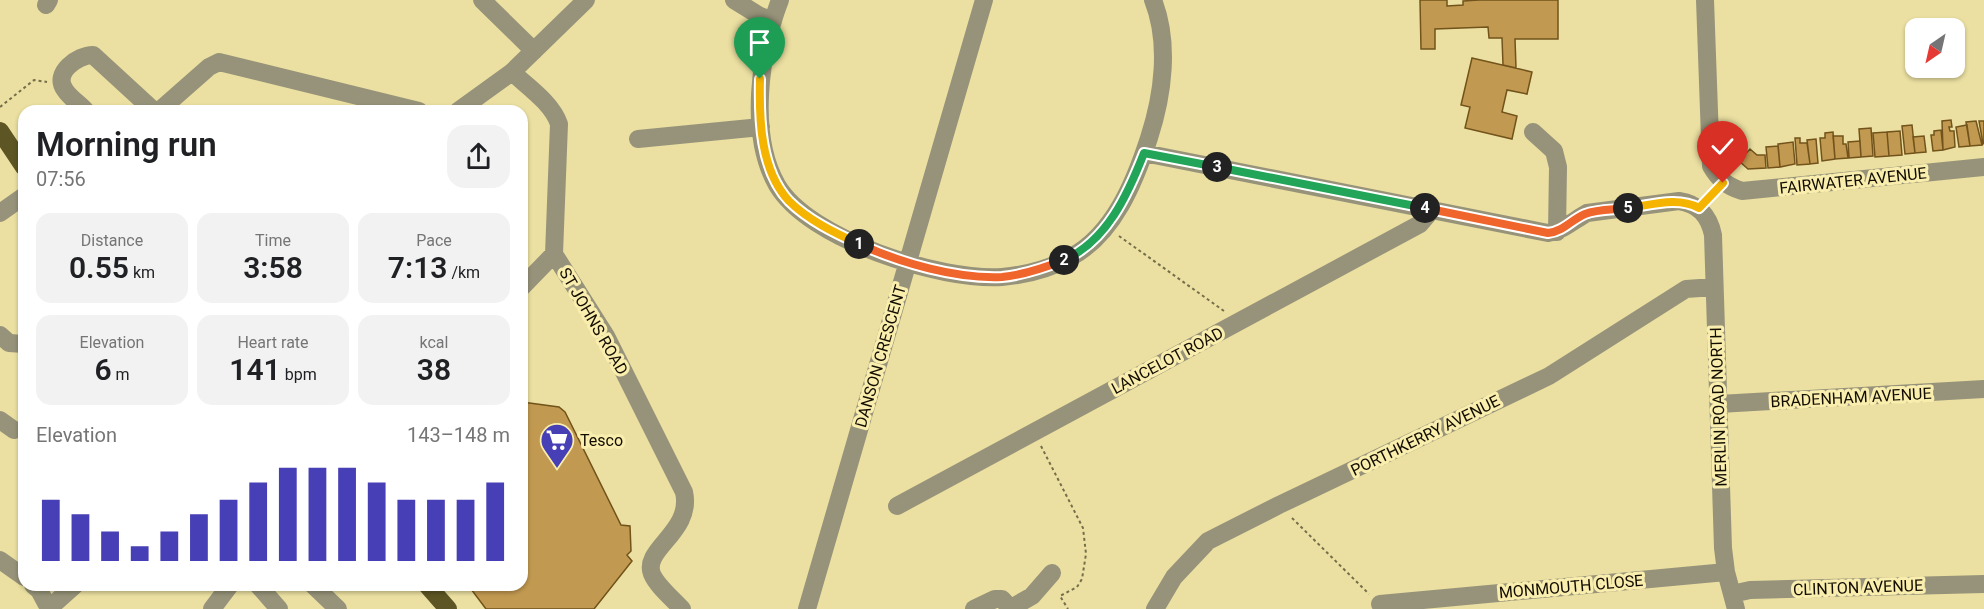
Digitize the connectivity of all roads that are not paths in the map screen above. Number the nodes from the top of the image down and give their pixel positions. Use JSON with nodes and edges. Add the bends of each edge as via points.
{"nodes":[{"id":1,"x":482,"y":0,"type":"edge"},
{"id":2,"x":586,"y":0,"type":"edge"},
{"id":3,"x":734,"y":0,"type":"edge"},
{"id":4,"x":780,"y":0,"type":"edge"},
{"id":5,"x":984,"y":0,"type":"edge"},
{"id":6,"x":1153,"y":0,"type":"edge"},
{"id":7,"x":1705,"y":0,"type":"edge"},
{"id":8,"x":773,"y":21,"type":"junction"},
{"id":9,"x":534,"y":51,"type":"junction"},
{"id":10,"x":512,"y":72,"type":"junction"},
{"id":11,"x":80,"y":105,"type":"edge"},
{"id":12,"x":147,"y":105,"type":"edge"},
{"id":13,"x":166,"y":105,"type":"edge"},
{"id":14,"x":395,"y":105,"type":"edge"},
{"id":15,"x":466,"y":105,"type":"edge"},
{"id":16,"x":761,"y":127,"type":"junction"},
{"id":17,"x":0,"y":131,"type":"edge"},
{"id":18,"x":1533,"y":132,"type":"dead end"},
{"id":19,"x":638,"y":139,"type":"dead end"},
{"id":20,"x":1144,"y":153,"type":"junction"},
{"id":21,"x":18,"y":158,"type":"edge"},
{"id":22,"x":1984,"y":166,"type":"edge"},
{"id":23,"x":18,"y":200,"type":"edge"},
{"id":24,"x":1432,"y":210,"type":"junction"},
{"id":25,"x":0,"y":213,"type":"edge"},
{"id":26,"x":1557,"y":232,"type":"junction"},
{"id":27,"x":554,"y":254,"type":"junction"},
{"id":28,"x":907,"y":262,"type":"junction"},
{"id":29,"x":528,"y":281,"type":"edge"},
{"id":30,"x":1714,"y":287,"type":"junction"},
{"id":31,"x":0,"y":335,"type":"edge"},
{"id":32,"x":18,"y":344,"type":"edge"},
{"id":33,"x":1984,"y":389,"type":"edge"},
{"id":34,"x":1719,"y":404,"type":"junction"},
{"id":35,"x":897,"y":506,"type":"dead end"},
{"id":36,"x":0,"y":560,"type":"edge"},
{"id":37,"x":1726,"y":572,"type":"junction"},
{"id":38,"x":18,"y":573,"type":"edge"},
{"id":39,"x":1052,"y":573,"type":"dead end"},
{"id":40,"x":1984,"y":584,"type":"edge"},
{"id":41,"x":39,"y":591,"type":"edge"},
{"id":42,"x":68,"y":591,"type":"edge"},
{"id":43,"x":226,"y":591,"type":"edge"},
{"id":44,"x":263,"y":591,"type":"edge"},
{"id":45,"x":319,"y":591,"type":"edge"},
{"id":46,"x":432,"y":591,"type":"edge"},
{"id":47,"x":1734,"y":601,"type":"edge"},
{"id":48,"x":1380,"y":604,"type":"road end"},
{"id":49,"x":46,"y":606,"type":"edge"},
{"id":50,"x":212,"y":609,"type":"edge"},
{"id":51,"x":279,"y":609,"type":"edge"},
{"id":52,"x":338,"y":609,"type":"edge"},
{"id":53,"x":448,"y":609,"type":"edge"},
{"id":54,"x":682,"y":609,"type":"edge"},
{"id":55,"x":807,"y":609,"type":"edge"},
{"id":56,"x":974,"y":609,"type":"edge"},
{"id":57,"x":1011,"y":609,"type":"edge"},
{"id":58,"x":1155,"y":609,"type":"edge"}],
"edges":[{"from":1,"to":9,"type":"street"},
{"from":2,"to":9,"type":"street"},
{"from":3,"to":8,"type":"street"},
{"from":4,"to":8,"type":"street"},
{"from":5,"to":28,"type":"street","name":"DANSON CRESCENT"},
{"from":6,"to":20,"type":"street","via":[[1161,36],[1161,94]]},
{"from":7,"to":22,"type":"street","name":"FAIRWATER AVENUE","via":[[1711,166],[1723,183],[1742,191]]},
{"from":8,"to":16,"type":"street","via":[[760,79]]},
{"from":9,"to":10,"type":"street"},
{"from":10,"to":15,"type":"street"},
{"from":10,"to":27,"type":"street","name":"ST JOHNS ROAD","via":[[550,108],[559,124]]},
{"from":11,"to":12,"type":"street","via":[[62,82],[73,62],[86,55],[93,56]]},
{"from":13,"to":14,"type":"street","via":[[219,62]]},
{"from":16,"to":19,"type":"street"},
{"from":16,"to":28,"type":"street","via":[[766,157],[777,184],[797,208],[847,239]]},
{"from":17,"to":21,"type":"main road"},
{"from":18,"to":26,"type":"street","via":[[1554,151],[1558,167]]},
{"from":20,"to":24,"type":"street"},
{"from":20,"to":28,"type":"street","via":[[1120,207],[1091,242],[1073,256],[1002,277],[973,276]]},
{"from":23,"to":25,"type":"street"},
{"from":24,"to":26,"type":"street","via":[[1539,232]]},
{"from":24,"to":35,"type":"street","name":"LANCELOT ROAD","via":[[1420,224]]},
{"from":26,"to":30,"type":"street","name":"MERLIN ROAD NORTH","via":[[1587,213],[1689,202],[1711,224]]},
{"from":27,"to":29,"type":"street"},
{"from":27,"to":54,"type":"street","name":"ST JOHNS ROAD","via":[[606,336],[684,492],[687,502],[681,522],[652,557],[650,567],[653,576]]},
{"from":28,"to":55,"type":"street","name":"DANSON CRESCENT"},
{"from":30,"to":34,"type":"street","name":"MERLIN ROAD NORTH"},
{"from":30,"to":58,"type":"street","name":"PORTHKERRY AVENUE","via":[[1686,290],[1549,376],[1208,541],[1174,577]]},
{"from":31,"to":32,"type":"street","via":[[9,343]]},
{"from":33,"to":34,"type":"street","name":"BRADENHAM AVENUE"},
{"from":34,"to":37,"type":"street","name":"MERLIN ROAD NORTH"},
{"from":36,"to":38,"type":"street"},
{"from":37,"to":47,"type":"street","name":"MERLIN ROAD NORTH"},
{"from":37,"to":48,"type":"street","name":"MONMOUTH CLOSE"},
{"from":39,"to":57,"type":"street","via":[[1032,596]]},
{"from":40,"to":47,"type":"street","name":"CLINTON AVENUE","via":[[1750,590]]},
{"from":41,"to":49,"type":"street"},
{"from":42,"to":49,"type":"street"},
{"from":43,"to":50,"type":"street"},
{"from":44,"to":51,"type":"street"},
{"from":45,"to":52,"type":"street"},
{"from":46,"to":53,"type":"main road"},
{"from":56,"to":57,"type":"street","via":[[995,598],[1002,599]]}]}
